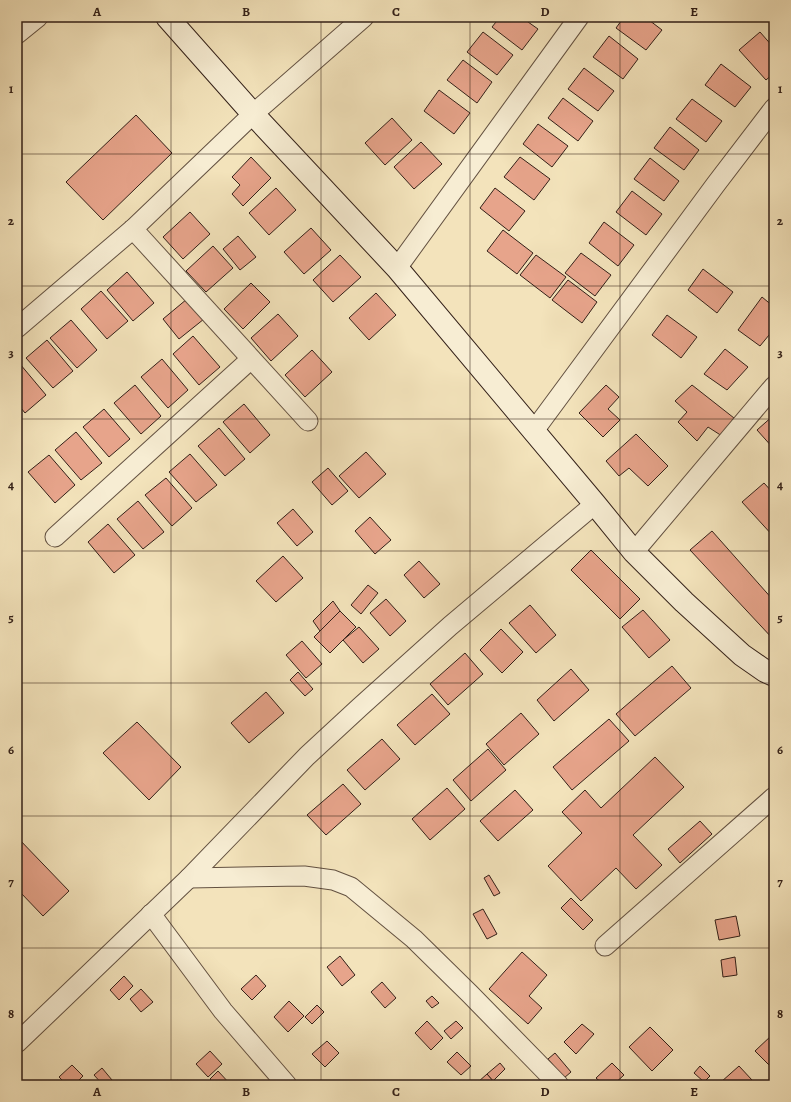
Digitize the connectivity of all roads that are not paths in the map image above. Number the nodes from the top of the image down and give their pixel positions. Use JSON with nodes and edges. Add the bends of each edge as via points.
{"nodes":[{"id":1,"x":38,"y":17,"type":"edge"},
{"id":2,"x":167,"y":17,"type":"edge"},
{"id":3,"x":364,"y":17,"type":"edge"},
{"id":4,"x":579,"y":17,"type":"edge"},
{"id":5,"x":17,"y":34,"type":"edge"},
{"id":6,"x":774,"y":108,"type":"edge"},
{"id":7,"x":253,"y":114,"type":"junction"},
{"id":8,"x":133,"y":229,"type":"junction"},
{"id":9,"x":397,"y":268,"type":"junction"},
{"id":10,"x":17,"y":328,"type":"edge"},
{"id":11,"x":251,"y":359,"type":"junction"},
{"id":12,"x":774,"y":386,"type":"edge"},
{"id":13,"x":308,"y":421,"type":"dead end"},
{"id":14,"x":533,"y":432,"type":"junction"},
{"id":15,"x":595,"y":504,"type":"junction"},
{"id":16,"x":55,"y":537,"type":"dead end"},
{"id":17,"x":634,"y":552,"type":"junction"},
{"id":18,"x":774,"y":676,"type":"edge"},
{"id":19,"x":774,"y":797,"type":"edge"},
{"id":20,"x":189,"y":878,"type":"junction"},
{"id":21,"x":151,"y":914,"type":"junction"},
{"id":22,"x":605,"y":946,"type":"dead end"},
{"id":23,"x":17,"y":1043,"type":"edge"},
{"id":24,"x":284,"y":1084,"type":"edge"},
{"id":25,"x":559,"y":1085,"type":"edge"}],
"edges":[{"from":1,"to":5,"type":"street"},
{"from":2,"to":7,"type":"street"},
{"from":3,"to":7,"type":"street"},
{"from":4,"to":9,"type":"street"},
{"from":6,"to":14,"type":"street"},
{"from":7,"to":8,"type":"street"},
{"from":7,"to":9,"type":"street"},
{"from":8,"to":10,"type":"street"},
{"from":8,"to":11,"type":"street"},
{"from":9,"to":14,"type":"street"},
{"from":11,"to":13,"type":"street"},
{"from":11,"to":16,"type":"street"},
{"from":12,"to":17,"type":"street"},
{"from":14,"to":15,"type":"street"},
{"from":15,"to":17,"type":"street"},
{"from":15,"to":20,"type":"street","via":[[450,626],[360,707],[307,756]]},
{"from":17,"to":18,"type":"street","via":[[742,655]]},
{"from":19,"to":22,"type":"street"},
{"from":20,"to":21,"type":"street"},
{"from":20,"to":25,"type":"street","via":[[304,876],[333,880],[351,887],[414,939]]},
{"from":21,"to":23,"type":"street"},
{"from":21,"to":24,"type":"street","via":[[223,1011]]}]}
